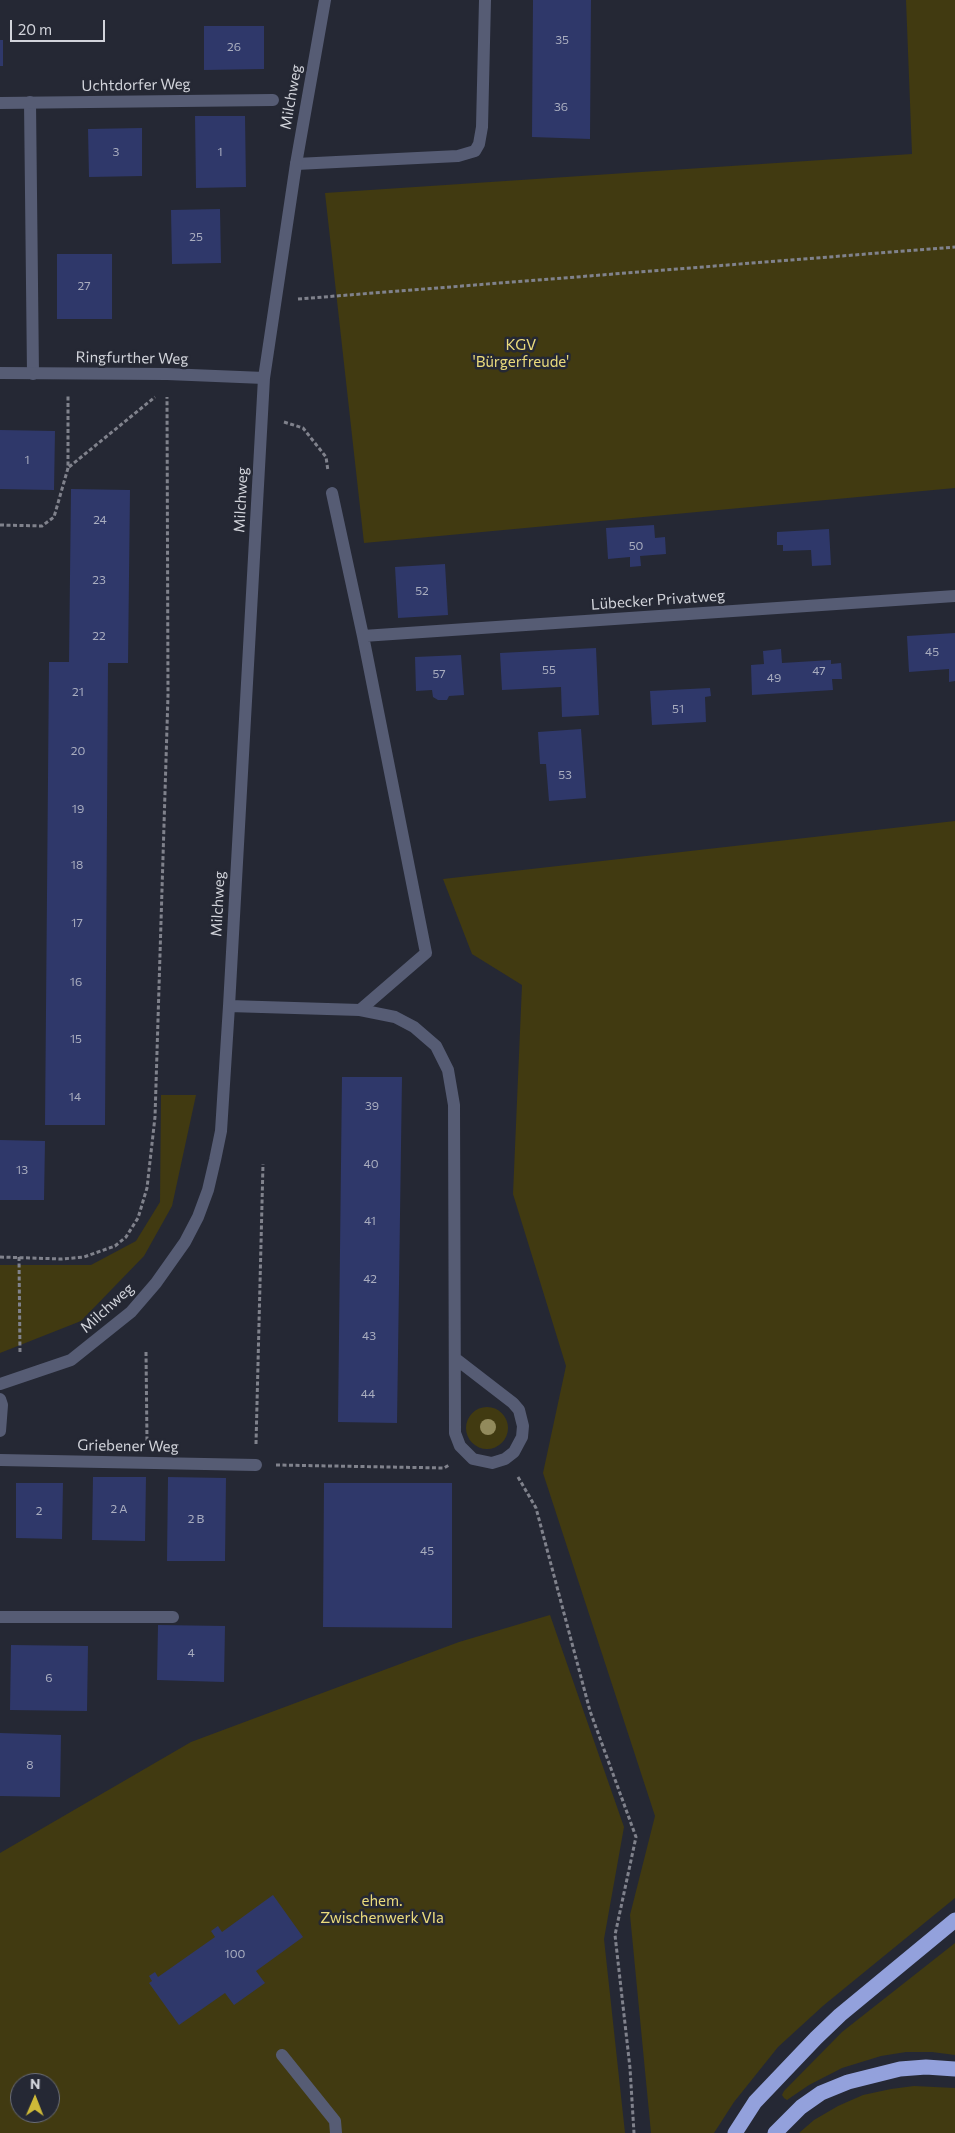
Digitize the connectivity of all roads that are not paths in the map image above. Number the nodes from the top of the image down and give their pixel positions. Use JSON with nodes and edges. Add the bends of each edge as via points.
{"nodes":[{"id":1,"x":325,"y":0,"type":"edge"},
{"id":2,"x":485,"y":0,"type":"edge"},
{"id":3,"x":273,"y":100,"type":"dead end"},
{"id":4,"x":30,"y":102,"type":"junction"},
{"id":5,"x":0,"y":103,"type":"edge"},
{"id":6,"x":296,"y":164,"type":"junction"},
{"id":7,"x":0,"y":373,"type":"edge"},
{"id":8,"x":33,"y":374,"type":"junction"},
{"id":9,"x":264,"y":378,"type":"junction"},
{"id":10,"x":332,"y":494,"type":"road end"},
{"id":11,"x":955,"y":596,"type":"edge"},
{"id":12,"x":363,"y":636,"type":"junction"},
{"id":13,"x":229,"y":1006,"type":"junction"},
{"id":14,"x":360,"y":1010,"type":"junction"},
{"id":15,"x":456,"y":1359,"type":"junction"},
{"id":16,"x":0,"y":1384,"type":"edge"},
{"id":17,"x":0,"y":1399,"type":"edge"},
{"id":18,"x":0,"y":1431,"type":"edge"},
{"id":19,"x":0,"y":1460,"type":"edge"},
{"id":20,"x":256,"y":1464,"type":"road end"},
{"id":21,"x":0,"y":1617,"type":"edge"},
{"id":22,"x":174,"y":1617,"type":"dead end"},
{"id":23,"x":955,"y":1920,"type":"edge"},
{"id":24,"x":282,"y":2055,"type":"dead end"},
{"id":25,"x":955,"y":2069,"type":"edge"},
{"id":26,"x":336,"y":2133,"type":"edge"},
{"id":27,"x":735,"y":2133,"type":"edge"},
{"id":28,"x":775,"y":2133,"type":"edge"}],
"edges":[{"from":1,"to":6,"type":"street","name":"Milchweg"},
{"from":2,"to":6,"type":"street","via":[[482,127],[475,151],[458,156]]},
{"from":3,"to":4,"type":"street","name":"Uchtdorfer Weg"},
{"from":4,"to":5,"type":"street","name":"Uchtdorfer Weg"},
{"from":4,"to":8,"type":"street"},
{"from":6,"to":9,"type":"street","name":"Milchweg"},
{"from":7,"to":8,"type":"street","name":"Ringfurther Weg"},
{"from":8,"to":9,"type":"street","name":"Ringfurther Weg"},
{"from":9,"to":13,"type":"street","name":"Milchweg"},
{"from":10,"to":12,"type":"street"},
{"from":11,"to":12,"type":"street","name":"Lübecker Privatweg"},
{"from":12,"to":14,"type":"street","via":[[426,953]]},
{"from":13,"to":14,"type":"street"},
{"from":13,"to":16,"type":"street","name":"Milchweg","via":[[221,1131],[205,1199],[185,1242],[131,1312],[71,1360]]},
{"from":14,"to":15,"type":"street","via":[[395,1017],[414,1027],[436,1046],[448,1070],[454,1105]]},
{"from":15,"to":15,"type":"street","via":[[519,1410],[522,1437],[514,1452],[505,1459],[479,1462],[457,1441],[454,1427]]},
{"from":17,"to":18,"type":"street"},
{"from":19,"to":20,"type":"street","name":"Griebener Weg"},
{"from":21,"to":22,"type":"street"},
{"from":23,"to":27,"type":"highway","via":[[822,2032],[762,2095]]},
{"from":24,"to":26,"type":"street","via":[[335,2121]]},
{"from":25,"to":28,"type":"highway","via":[[900,2069],[848,2082],[821,2093],[801,2107]]}]}
